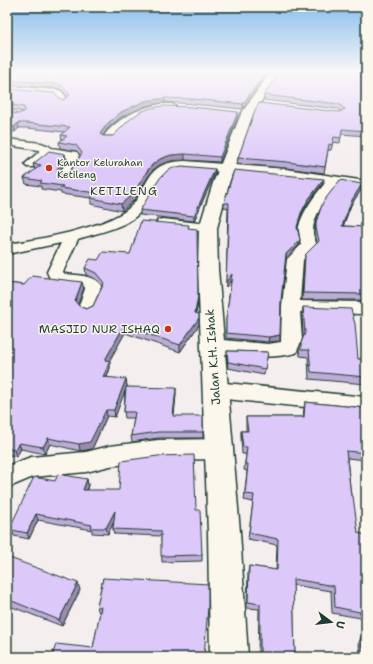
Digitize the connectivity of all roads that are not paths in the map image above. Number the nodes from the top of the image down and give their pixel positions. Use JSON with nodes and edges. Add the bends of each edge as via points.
{"nodes":[{"id":1,"x":254,"y":103,"type":"edge"},
{"id":2,"x":182,"y":108,"type":"edge"},
{"id":3,"x":108,"y":138,"type":"edge"},
{"id":4,"x":7,"y":142,"type":"edge"},
{"id":5,"x":46,"y":151,"type":"junction"},
{"id":6,"x":31,"y":164,"type":"dead end"},
{"id":7,"x":226,"y":168,"type":"junction"},
{"id":8,"x":65,"y":175,"type":"edge"},
{"id":9,"x":335,"y":179,"type":"junction"},
{"id":10,"x":366,"y":185,"type":"edge"},
{"id":11,"x":120,"y":219,"type":"junction"},
{"id":12,"x":208,"y":228,"type":"junction"},
{"id":13,"x":72,"y":235,"type":"junction"},
{"id":14,"x":7,"y":249,"type":"edge"},
{"id":15,"x":291,"y":306,"type":"junction"},
{"id":16,"x":87,"y":308,"type":"edge"},
{"id":17,"x":361,"y":308,"type":"dead end"},
{"id":18,"x":212,"y":346,"type":"junction"},
{"id":19,"x":215,"y":390,"type":"junction"},
{"id":20,"x":366,"y":405,"type":"edge"},
{"id":21,"x":219,"y":449,"type":"junction"},
{"id":22,"x":7,"y":477,"type":"edge"},
{"id":23,"x":229,"y":657,"type":"edge"}],
"edges":[{"from":1,"to":7,"type":"street","name":"Jalan K.H. Ishak"},
{"from":2,"to":3,"type":"street","via":[[159,107],[140,112]]},
{"from":4,"to":5,"type":"street","via":[[41,146]]},
{"from":5,"to":6,"type":"street"},
{"from":5,"to":8,"type":"street","via":[[74,155],[75,159]]},
{"from":7,"to":9,"type":"street","via":[[288,172]]},
{"from":7,"to":11,"type":"street","via":[[178,166],[164,169],[132,213]]},
{"from":7,"to":12,"type":"street","name":"Jalan K.H. Ishak"},
{"from":9,"to":10,"type":"street"},
{"from":9,"to":15,"type":"street","via":[[310,218],[305,232],[309,246],[295,259]]},
{"from":11,"to":12,"type":"street"},
{"from":11,"to":13,"type":"street"},
{"from":12,"to":18,"type":"street","name":"Jalan K.H. Ishak","via":[[207,261]]},
{"from":13,"to":14,"type":"street"},
{"from":13,"to":16,"type":"street","via":[[55,272],[60,279],[92,284],[94,289]]},
{"from":15,"to":17,"type":"street"},
{"from":15,"to":18,"type":"street","via":[[292,340],[289,348],[268,351]]},
{"from":18,"to":19,"type":"street","name":"Jalan K.H. Ishak"},
{"from":19,"to":20,"type":"street"},
{"from":19,"to":21,"type":"street","name":"Jalan K.H. Ishak"},
{"from":21,"to":22,"type":"street","via":[[158,450],[110,456],[86,462],[30,467]]},
{"from":21,"to":23,"type":"street","name":"Jalan K.H. Ishak"}]}
